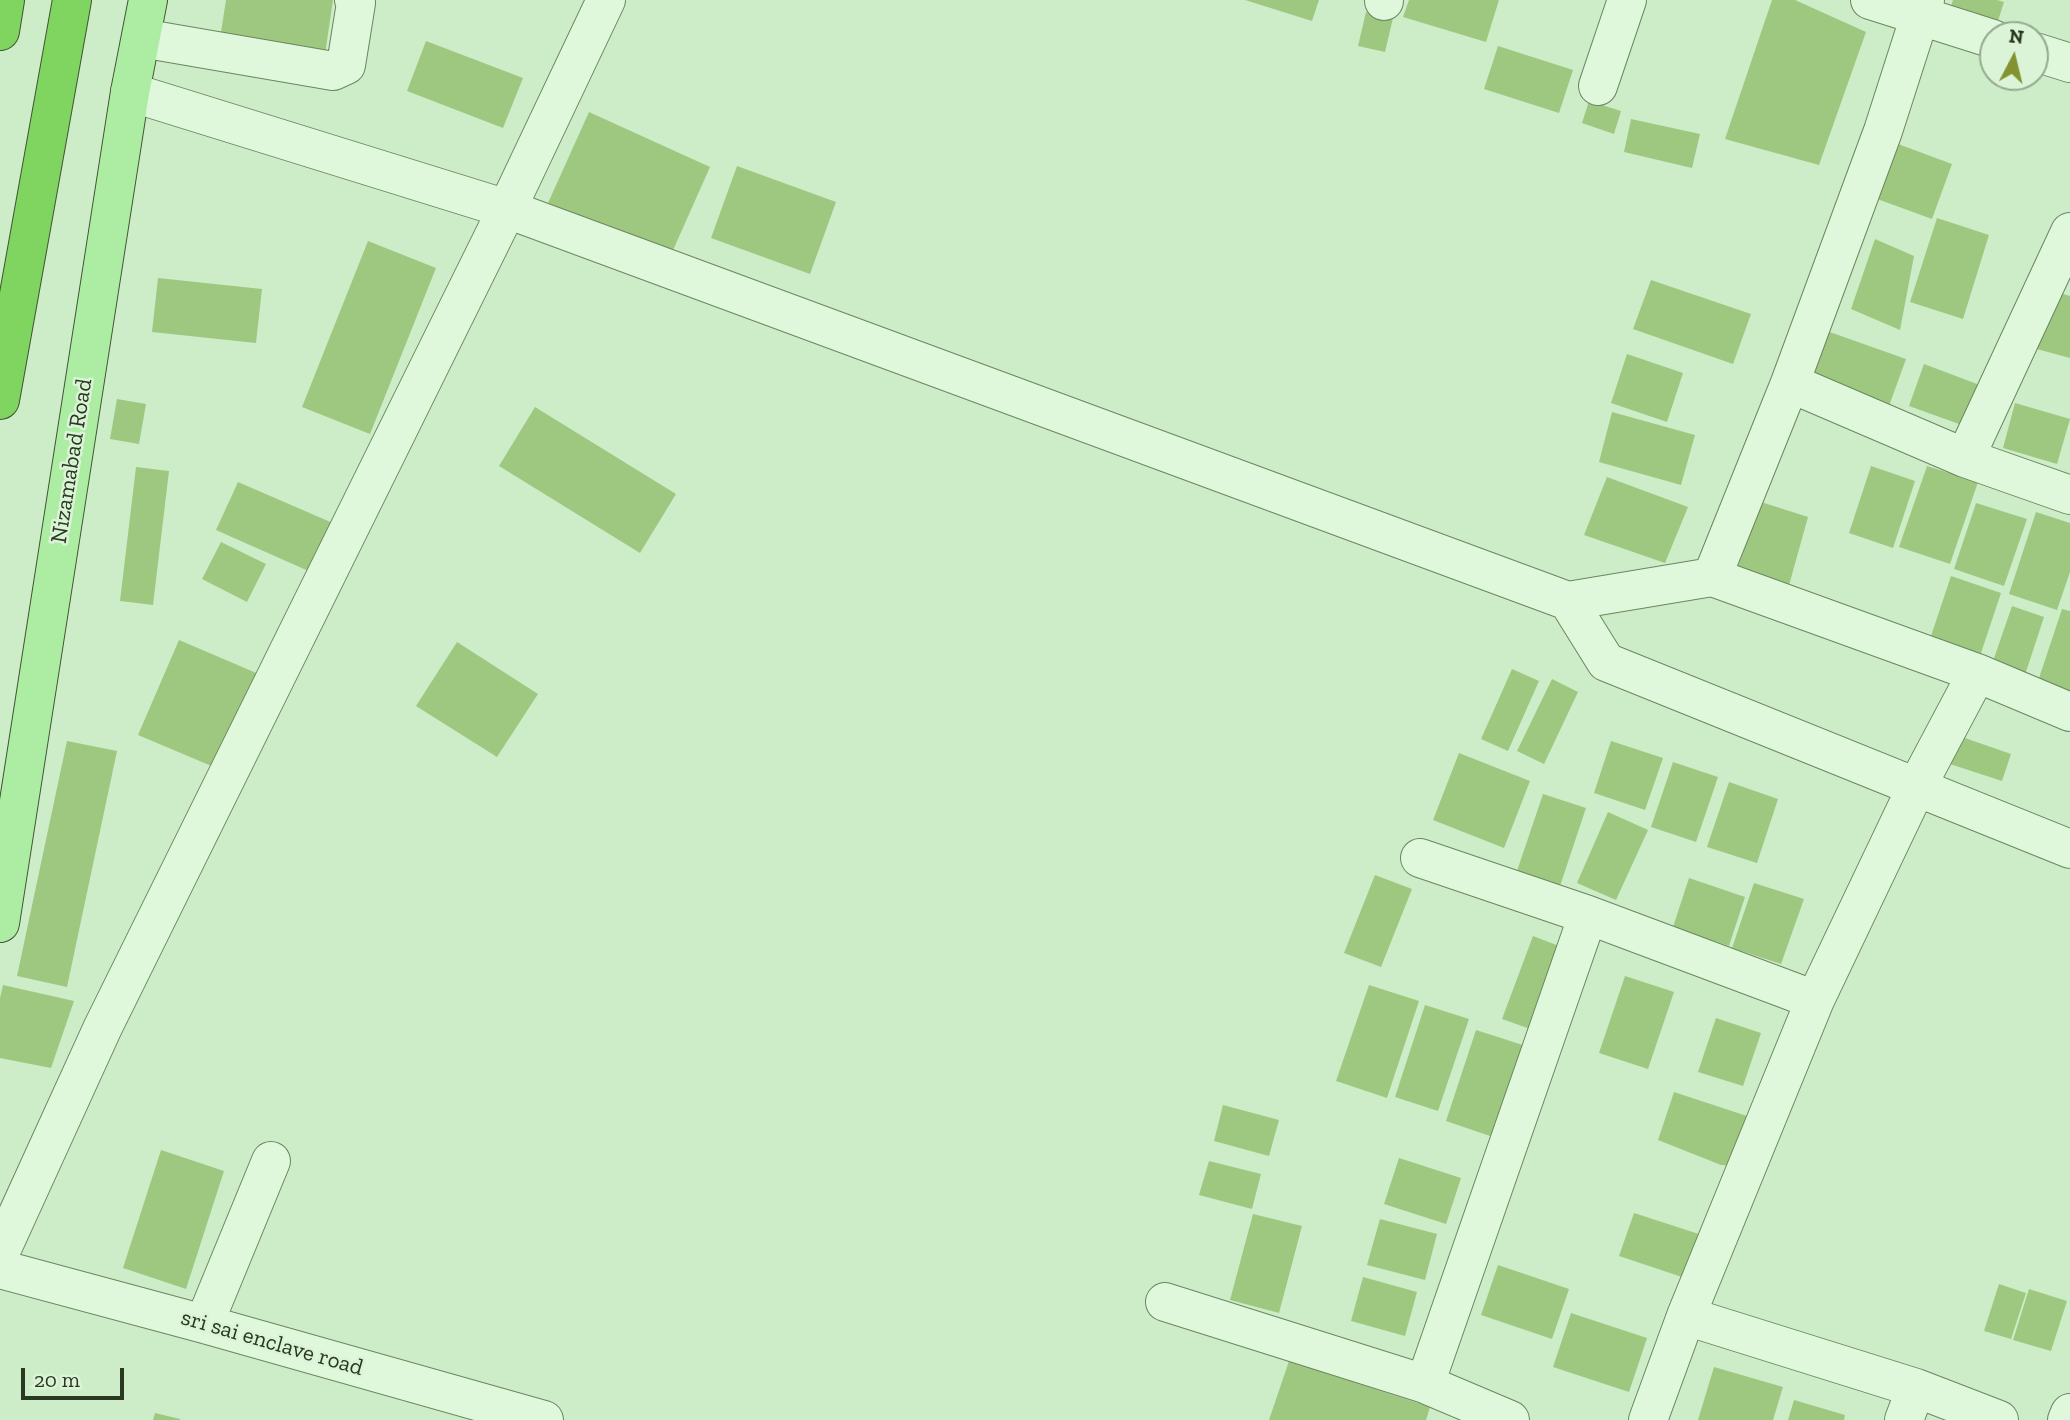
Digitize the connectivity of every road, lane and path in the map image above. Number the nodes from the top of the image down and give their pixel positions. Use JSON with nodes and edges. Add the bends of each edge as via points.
{"nodes":[{"id":1,"x":5,"y":0,"type":"edge"},
{"id":2,"x":72,"y":0,"type":"edge"},
{"id":3,"x":148,"y":0,"type":"edge"},
{"id":4,"x":354,"y":0,"type":"edge"},
{"id":5,"x":606,"y":0,"type":"edge"},
{"id":6,"x":1627,"y":0,"type":"edge"},
{"id":7,"x":1870,"y":0,"type":"edge"},
{"id":8,"x":1922,"y":8,"type":"edge"},
{"id":9,"x":0,"y":31,"type":"edge"},
{"id":10,"x":1979,"y":33,"type":"edge"},
{"id":11,"x":141,"y":38,"type":"junction"},
{"id":12,"x":2049,"y":56,"type":"edge"},
{"id":13,"x":2070,"y":63,"type":"edge"},
{"id":14,"x":1598,"y":86,"type":"dead end"},
{"id":15,"x":130,"y":92,"type":"junction"},
{"id":16,"x":507,"y":209,"type":"junction"},
{"id":17,"x":2070,"y":232,"type":"edge"},
{"id":18,"x":1790,"y":383,"type":"junction"},
{"id":19,"x":0,"y":400,"type":"edge"},
{"id":20,"x":1965,"y":458,"type":"junction"},
{"id":21,"x":2070,"y":495,"type":"edge"},
{"id":22,"x":1712,"y":577,"type":"junction"},
{"id":23,"x":1568,"y":601,"type":"junction"},
{"id":24,"x":1977,"y":673,"type":"junction"},
{"id":25,"x":2070,"y":712,"type":"edge"},
{"id":26,"x":1916,"y":788,"type":"junction"},
{"id":27,"x":2070,"y":849,"type":"edge"},
{"id":28,"x":1420,"y":858,"type":"dead end"},
{"id":29,"x":1588,"y":915,"type":"junction"},
{"id":30,"x":0,"y":923,"type":"edge"},
{"id":31,"x":1815,"y":1000,"type":"junction"},
{"id":32,"x":271,"y":1161,"type":"dead end"},
{"id":33,"x":0,"y":1253,"type":"edge"},
{"id":34,"x":0,"y":1269,"type":"edge"},
{"id":35,"x":1165,"y":1301,"type":"dead end"},
{"id":36,"x":1686,"y":1316,"type":"junction"},
{"id":37,"x":204,"y":1324,"type":"junction"},
{"id":38,"x":1424,"y":1384,"type":"junction"},
{"id":39,"x":1910,"y":1404,"type":"edge"},
{"id":40,"x":2070,"y":1413,"type":"edge"},
{"id":41,"x":544,"y":1420,"type":"edge"},
{"id":42,"x":1510,"y":1420,"type":"edge"},
{"id":43,"x":1648,"y":1420,"type":"edge"},
{"id":44,"x":1999,"y":1420,"type":"edge"},
{"id":45,"x":2067,"y":1420,"type":"edge"}],
"edges":[{"from":1,"to":9,"type":"highway"},
{"from":2,"to":19,"type":"highway"},
{"from":3,"to":11,"type":"main road","name":"Nizamabad Road"},
{"from":4,"to":11,"type":"street","via":[[346,65],[333,71]]},
{"from":5,"to":16,"type":"street"},
{"from":6,"to":14,"type":"street"},
{"from":7,"to":8,"type":"street"},
{"from":8,"to":10,"type":"street"},
{"from":8,"to":18,"type":"street","via":[[1883,131]]},
{"from":11,"to":15,"type":"main road","name":"Nizamabad Road"},
{"from":12,"to":13,"type":"street"},
{"from":15,"to":16,"type":"street"},
{"from":15,"to":30,"type":"main road","name":"Nizamabad Road"},
{"from":16,"to":23,"type":"street"},
{"from":16,"to":33,"type":"street","via":[[103,1027]]},
{"from":17,"to":20,"type":"street"},
{"from":18,"to":20,"type":"street"},
{"from":18,"to":22,"type":"street"},
{"from":20,"to":21,"type":"street"},
{"from":22,"to":23,"type":"street"},
{"from":22,"to":24,"type":"street"},
{"from":23,"to":26,"type":"street","via":[[1606,662]]},
{"from":24,"to":25,"type":"street"},
{"from":24,"to":26,"type":"street"},
{"from":26,"to":27,"type":"street"},
{"from":26,"to":31,"type":"street"},
{"from":28,"to":29,"type":"street"},
{"from":29,"to":31,"type":"street"},
{"from":29,"to":38,"type":"street"},
{"from":31,"to":36,"type":"street"},
{"from":32,"to":37,"type":"street"},
{"from":34,"to":37,"type":"street","name":"sri sai enclave road"},
{"from":35,"to":38,"type":"street"},
{"from":36,"to":39,"type":"street"},
{"from":36,"to":43,"type":"street"},
{"from":37,"to":41,"type":"street","name":"sri sai enclave road"},
{"from":38,"to":42,"type":"street"},
{"from":39,"to":44,"type":"street"},
{"from":40,"to":45,"type":"street"}]}
